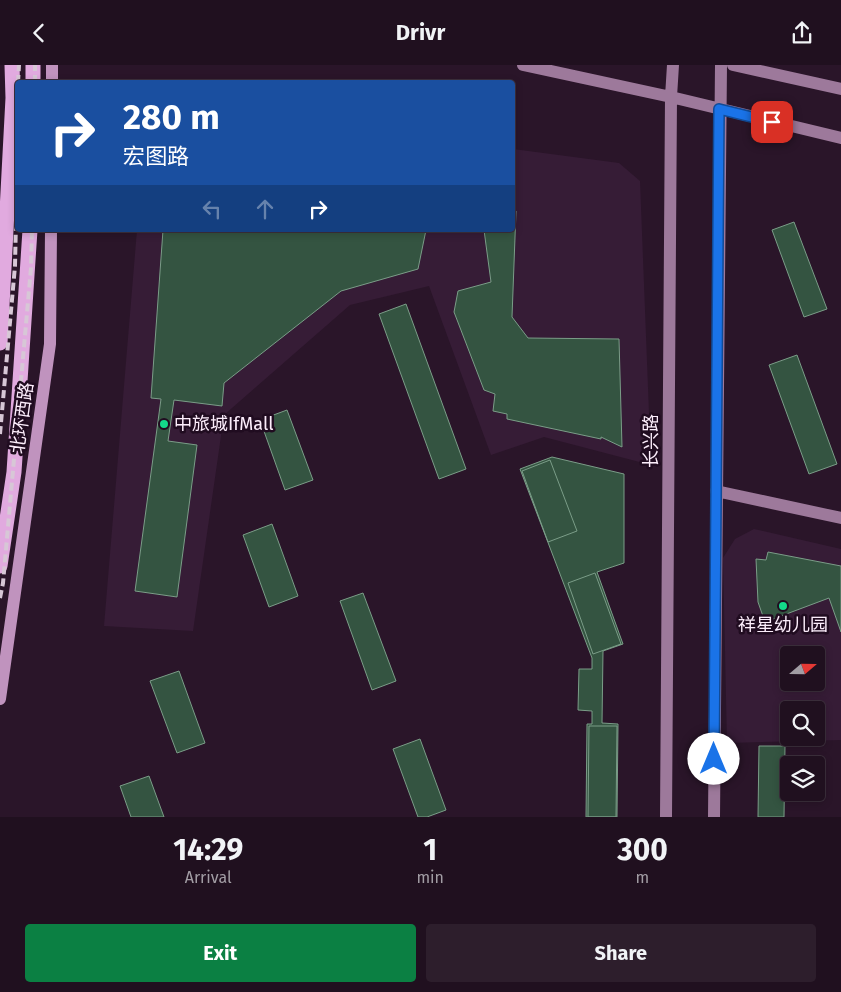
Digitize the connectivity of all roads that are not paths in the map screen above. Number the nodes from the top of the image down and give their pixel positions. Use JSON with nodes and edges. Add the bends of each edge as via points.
{"nodes":[{"id":1,"x":12,"y":65,"type":"edge"},
{"id":2,"x":33,"y":65,"type":"edge"},
{"id":3,"x":52,"y":65,"type":"edge"},
{"id":4,"x":523,"y":65,"type":"edge"},
{"id":5,"x":673,"y":65,"type":"edge"},
{"id":6,"x":721,"y":65,"type":"edge"},
{"id":7,"x":734,"y":65,"type":"edge"},
{"id":8,"x":32,"y":80,"type":"edge"},
{"id":9,"x":52,"y":80,"type":"edge"},
{"id":10,"x":841,"y":89,"type":"edge"},
{"id":11,"x":671,"y":97,"type":"junction"},
{"id":12,"x":719,"y":109,"type":"junction"},
{"id":13,"x":841,"y":138,"type":"edge"},
{"id":14,"x":30,"y":232,"type":"edge"},
{"id":15,"x":51,"y":232,"type":"edge"},
{"id":16,"x":0,"y":343,"type":"edge"},
{"id":17,"x":716,"y":491,"type":"junction"},
{"id":18,"x":841,"y":518,"type":"edge"},
{"id":19,"x":0,"y":566,"type":"edge"},
{"id":20,"x":0,"y":699,"type":"edge"},
{"id":21,"x":666,"y":817,"type":"edge"},
{"id":22,"x":714,"y":817,"type":"edge"}],
"edges":[{"from":1,"to":16,"type":"highway"},
{"from":2,"to":8,"type":"highway"},
{"from":3,"to":9,"type":"main road"},
{"from":4,"to":11,"type":"main road"},
{"from":5,"to":11,"type":"main road","name":"长兴路"},
{"from":6,"to":12,"type":"main road"},
{"from":7,"to":10,"type":"main road"},
{"from":11,"to":12,"type":"main road"},
{"from":11,"to":21,"type":"main road","name":"长兴路"},
{"from":12,"to":13,"type":"main road"},
{"from":12,"to":17,"type":"main road"},
{"from":14,"to":19,"type":"highway","via":[[14,471]]},
{"from":15,"to":20,"type":"main road","name":"北环西路","via":[[50,344]]},
{"from":17,"to":18,"type":"main road"},
{"from":17,"to":22,"type":"main road"}]}
